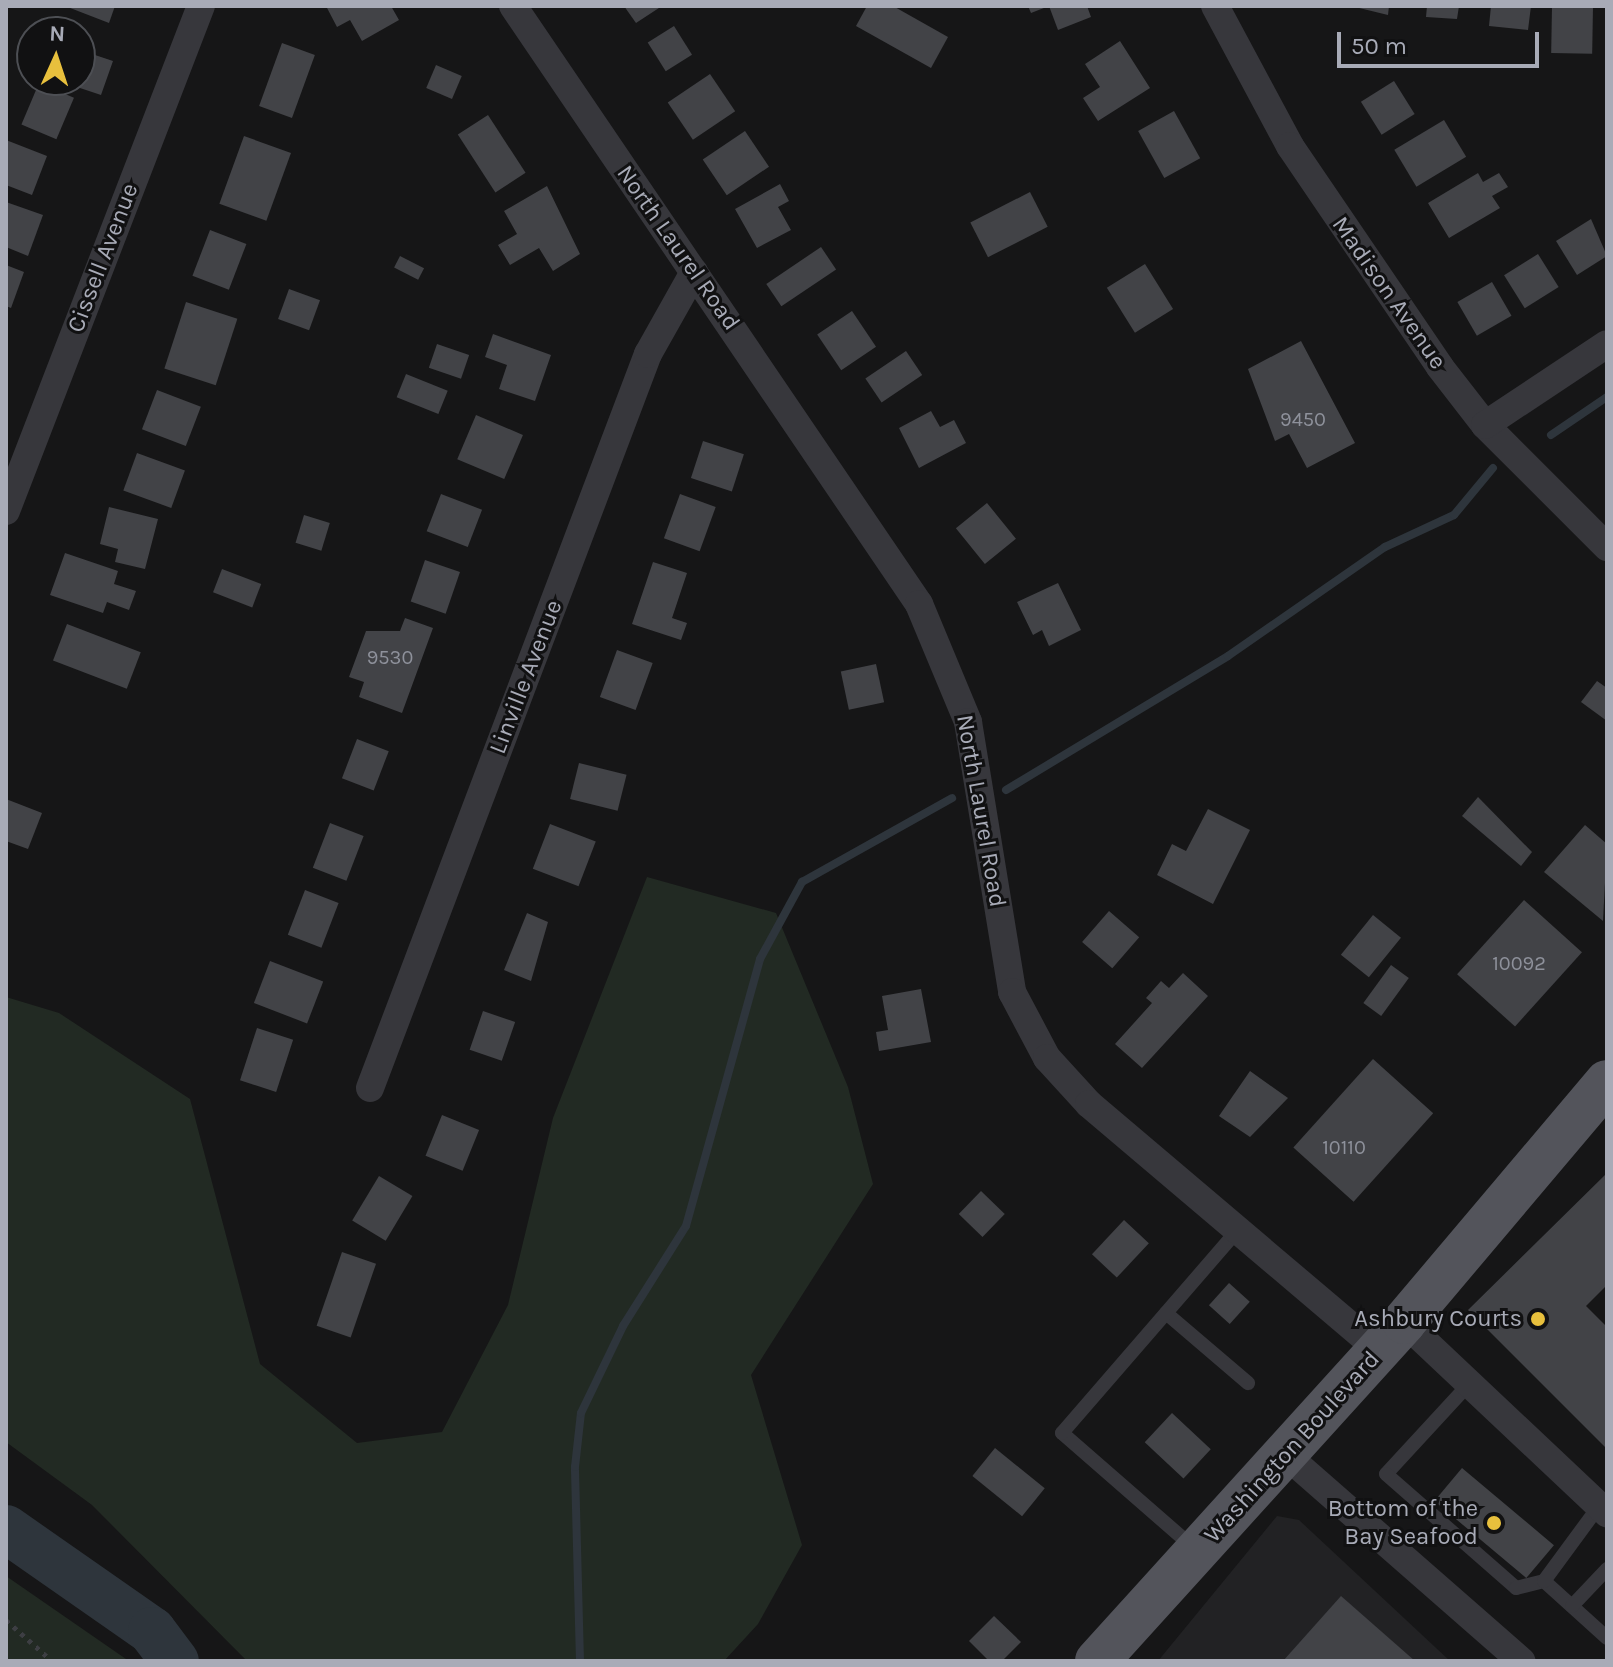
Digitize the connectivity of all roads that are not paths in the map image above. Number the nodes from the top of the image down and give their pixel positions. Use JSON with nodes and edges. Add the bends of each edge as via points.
{"nodes":[{"id":1,"x":201,"y":6,"type":"edge"},
{"id":2,"x":513,"y":6,"type":"edge"},
{"id":3,"x":1215,"y":6,"type":"edge"},
{"id":4,"x":694,"y":272,"type":"junction"},
{"id":5,"x":1607,"y":344,"type":"edge"},
{"id":6,"x":1485,"y":425,"type":"junction"},
{"id":7,"x":6,"y":511,"type":"edge"},
{"id":8,"x":1607,"y":547,"type":"edge"},
{"id":9,"x":1607,"y":1082,"type":"edge"},
{"id":10,"x":370,"y":1088,"type":"dead end"},
{"id":11,"x":1237,"y":1231,"type":"junction"},
{"id":12,"x":1166,"y":1313,"type":"junction"},
{"id":13,"x":1392,"y":1336,"type":"junction"},
{"id":14,"x":1248,"y":1383,"type":"dead end"},
{"id":15,"x":1469,"y":1384,"type":"junction"},
{"id":16,"x":1286,"y":1455,"type":"junction"},
{"id":17,"x":1603,"y":1510,"type":"edge"},
{"id":18,"x":1197,"y":1550,"type":"junction"},
{"id":19,"x":1607,"y":1569,"type":"edge"},
{"id":20,"x":1544,"y":1581,"type":"junction"},
{"id":21,"x":1572,"y":1606,"type":"junction"},
{"id":22,"x":1607,"y":1638,"type":"edge"},
{"id":23,"x":1098,"y":1661,"type":"edge"},
{"id":24,"x":1521,"y":1661,"type":"edge"}],
"edges":[{"from":1,"to":7,"type":"street","name":"Cissell Avenue"},
{"from":2,"to":4,"type":"street","name":"North Laurel Road"},
{"from":3,"to":6,"type":"street","name":"Madison Avenue","via":[[1349,239]]},
{"from":4,"to":10,"type":"street","name":"Linville Avenue","via":[[648,354]]},
{"from":4,"to":11,"type":"street","name":"North Laurel Road","via":[[888,550],[946,660],[968,722],[1012,992],[1025,1023],[1089,1104]]},
{"from":5,"to":6,"type":"street"},
{"from":6,"to":8,"type":"street","name":"Madison Avenue"},
{"from":9,"to":13,"type":"main road","name":"Washington Boulevard"},
{"from":11,"to":12,"type":"lane"},
{"from":11,"to":13,"type":"street","name":"North Laurel Road"},
{"from":12,"to":14,"type":"lane"},
{"from":12,"to":18,"type":"lane","via":[[1062,1433]]},
{"from":13,"to":15,"type":"street","name":"North Laurel Road"},
{"from":13,"to":16,"type":"main road","name":"Washington Boulevard"},
{"from":15,"to":17,"type":"street","name":"North Laurel Road"},
{"from":15,"to":20,"type":"lane","via":[[1386,1474],[1516,1588]]},
{"from":16,"to":18,"type":"main road","name":"Washington Boulevard"},
{"from":16,"to":24,"type":"street"},
{"from":17,"to":20,"type":"lane"},
{"from":18,"to":23,"type":"main road","name":"Washington Boulevard"},
{"from":19,"to":21,"type":"lane"},
{"from":20,"to":21,"type":"lane"},
{"from":21,"to":22,"type":"lane"}]}
